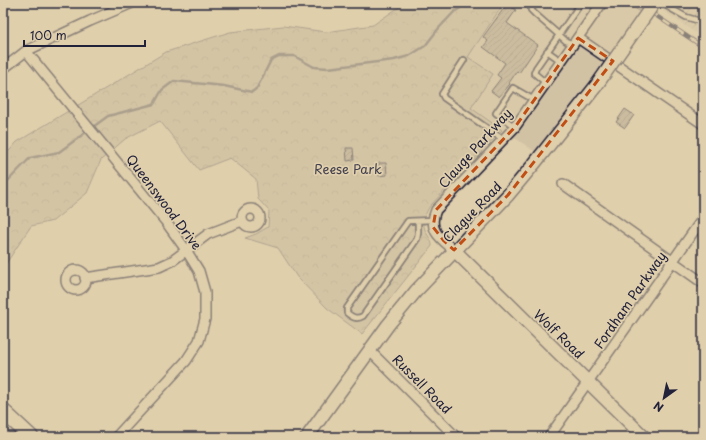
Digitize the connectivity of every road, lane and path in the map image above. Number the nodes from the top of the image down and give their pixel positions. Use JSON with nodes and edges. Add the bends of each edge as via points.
{"nodes":[{"id":1,"x":132,"y":3,"type":"edge"},
{"id":2,"x":535,"y":3,"type":"edge"},
{"id":3,"x":581,"y":3,"type":"edge"},
{"id":4,"x":602,"y":3,"type":"edge"},
{"id":5,"x":654,"y":3,"type":"edge"},
{"id":6,"x":661,"y":3,"type":"edge"},
{"id":7,"x":703,"y":22,"type":"edge"},
{"id":8,"x":559,"y":35,"type":"junction"},
{"id":9,"x":575,"y":41,"type":"junction"},
{"id":10,"x":547,"y":51,"type":"junction"},
{"id":11,"x":26,"y":52,"type":"junction"},
{"id":12,"x":464,"y":60,"type":"dead end"},
{"id":13,"x":561,"y":61,"type":"junction"},
{"id":14,"x":3,"y":69,"type":"edge"},
{"id":15,"x":546,"y":83,"type":"junction"},
{"id":16,"x":534,"y":100,"type":"junction"},
{"id":17,"x":703,"y":124,"type":"edge"},
{"id":18,"x":515,"y":127,"type":"junction"},
{"id":19,"x":504,"y":140,"type":"junction"},
{"id":20,"x":563,"y":184,"type":"dead end"},
{"id":21,"x":703,"y":218,"type":"edge"},
{"id":22,"x":242,"y":220,"type":"dead end"},
{"id":23,"x":433,"y":220,"type":"junction"},
{"id":24,"x":418,"y":221,"type":"junction"},
{"id":25,"x":186,"y":250,"type":"junction"},
{"id":26,"x":454,"y":250,"type":"junction"},
{"id":27,"x":673,"y":262,"type":"junction"},
{"id":28,"x":85,"y":278,"type":"dead end"},
{"id":29,"x":703,"y":283,"type":"edge"},
{"id":30,"x":369,"y":350,"type":"junction"},
{"id":31,"x":588,"y":382,"type":"junction"},
{"id":32,"x":3,"y":411,"type":"edge"},
{"id":33,"x":31,"y":437,"type":"edge"},
{"id":34,"x":116,"y":437,"type":"edge"},
{"id":35,"x":307,"y":437,"type":"edge"},
{"id":36,"x":456,"y":437,"type":"edge"},
{"id":37,"x":549,"y":437,"type":"edge"},
{"id":38,"x":644,"y":437,"type":"edge"}],
"edges":[{"from":1,"to":11,"type":"street"},
{"from":2,"to":8,"type":"lane","via":[[531,10]]},
{"from":3,"to":8,"type":"lane"},
{"from":4,"to":9,"type":"street","name":"Clauge Parkway"},
{"from":5,"to":26,"type":"main road","name":"Clague Road","bridge":true,"via":[[596,86],[516,184]]},
{"from":6,"to":7,"type":"lane","via":[[686,17]]},
{"from":8,"to":9,"type":"lane","via":[[566,41]]},
{"from":8,"to":10,"type":"lane"},
{"from":9,"to":13,"type":"street","name":"Clauge Parkway"},
{"from":9,"to":17,"type":"street"},
{"from":10,"to":13,"type":"lane"},
{"from":10,"to":15,"type":"lane","via":[[534,73]]},
{"from":11,"to":14,"type":"street"},
{"from":11,"to":25,"type":"street","name":"Queenswood Drive","via":[[122,167]]},
{"from":12,"to":19,"type":"lane","via":[[442,94],[444,98]]},
{"from":13,"to":15,"type":"street","name":"Clauge Parkway"},
{"from":15,"to":16,"type":"street","name":"Clauge Parkway"},
{"from":16,"to":18,"type":"street","name":"Clauge Parkway"},
{"from":16,"to":18,"type":"lane","via":[[513,88],[496,113]]},
{"from":18,"to":19,"type":"street","name":"Clauge Parkway"},
{"from":19,"to":23,"type":"street","name":"Clauge Parkway","via":[[436,210]]},
{"from":20,"to":27,"type":"street"},
{"from":21,"to":27,"type":"street","name":"Fordham Parkway"},
{"from":22,"to":25,"type":"street","via":[[208,234]]},
{"from":23,"to":24,"type":"lane"},
{"from":23,"to":26,"type":"street","via":[[435,233]]},
{"from":24,"to":24,"type":"lane","via":[[408,222],[347,308],[347,313],[353,317],[363,316],[417,239]]},
{"from":25,"to":28,"type":"street","via":[[159,267]]},
{"from":25,"to":34,"type":"street","name":"Queenswood Drive","via":[[199,271],[205,292],[205,319],[199,341],[186,361]]},
{"from":26,"to":30,"type":"main road","name":"Clague Road","via":[[416,291]]},
{"from":26,"to":31,"type":"main road","name":"Wolf Road"},
{"from":27,"to":29,"type":"street"},
{"from":27,"to":31,"type":"street","name":"Fordham Parkway"},
{"from":30,"to":35,"type":"main road","name":"Clague Road"},
{"from":30,"to":36,"type":"street","name":"Russell Road"},
{"from":31,"to":37,"type":"street","name":"Fordham Parkway"},
{"from":31,"to":38,"type":"main road","name":"Wolf Road"},
{"from":32,"to":33,"type":"main road"}]}
